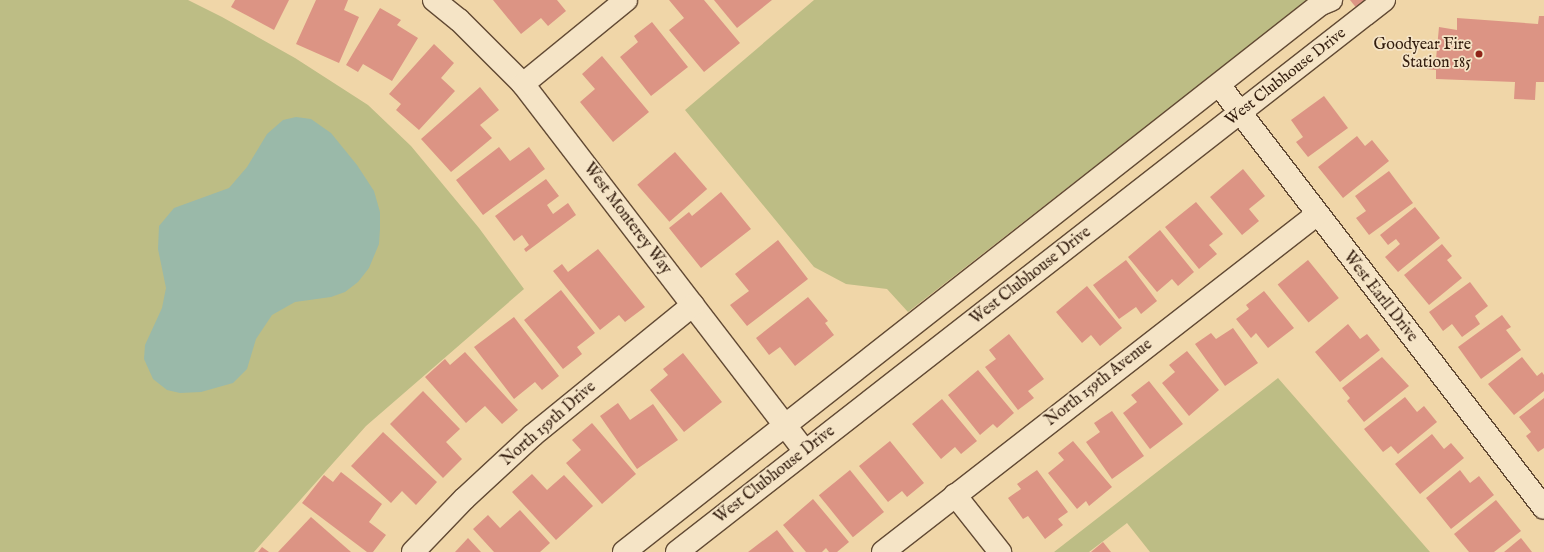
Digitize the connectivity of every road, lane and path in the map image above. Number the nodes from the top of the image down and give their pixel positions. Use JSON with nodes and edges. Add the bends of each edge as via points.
{"nodes":[{"id":1,"x":434,"y":0,"type":"edge"},
{"id":2,"x":626,"y":0,"type":"edge"},
{"id":3,"x":1384,"y":0,"type":"edge"},
{"id":4,"x":1325,"y":1,"type":"edge"},
{"id":5,"x":523,"y":84,"type":"junction"},
{"id":6,"x":1219,"y":85,"type":"junction"},
{"id":7,"x":1241,"y":113,"type":"junction"},
{"id":8,"x":1316,"y":215,"type":"junction"},
{"id":9,"x":693,"y":305,"type":"junction"},
{"id":10,"x":785,"y":425,"type":"junction"},
{"id":11,"x":806,"y":451,"type":"junction"},
{"id":12,"x":955,"y":495,"type":"junction"},
{"id":13,"x":1544,"y":508,"type":"edge"},
{"id":14,"x":413,"y":552,"type":"edge"},
{"id":15,"x":624,"y":552,"type":"edge"},
{"id":16,"x":677,"y":552,"type":"edge"},
{"id":17,"x":883,"y":552,"type":"edge"},
{"id":18,"x":1000,"y":552,"type":"edge"}],
"edges":[{"from":1,"to":5,"type":"street","name":"West Monterey Way","via":[[459,20]]},
{"from":2,"to":5,"type":"street"},
{"from":3,"to":7,"type":"street","name":"West Clubhouse Drive"},
{"from":4,"to":6,"type":"street","name":"West Clubhouse Drive"},
{"from":5,"to":9,"type":"street","name":"West Monterey Way"},
{"from":6,"to":7,"type":"street","name":"West Earll Drive"},
{"from":6,"to":10,"type":"street","name":"West Clubhouse Drive"},
{"from":7,"to":8,"type":"street","name":"West Earll Drive"},
{"from":7,"to":11,"type":"street","name":"West Clubhouse Drive"},
{"from":8,"to":12,"type":"street","name":"North 159th Avenue"},
{"from":8,"to":13,"type":"street","name":"West Earll Drive"},
{"from":9,"to":10,"type":"street","name":"West Monterey Way"},
{"from":9,"to":14,"type":"street","name":"North 159th Drive","via":[[533,434],[464,499]]},
{"from":10,"to":11,"type":"street","name":"West Monterey Way"},
{"from":10,"to":15,"type":"street","name":"West Clubhouse Drive"},
{"from":11,"to":16,"type":"street","name":"West Clubhouse Drive"},
{"from":12,"to":17,"type":"street","name":"North 159th Avenue"},
{"from":12,"to":18,"type":"street"}]}
